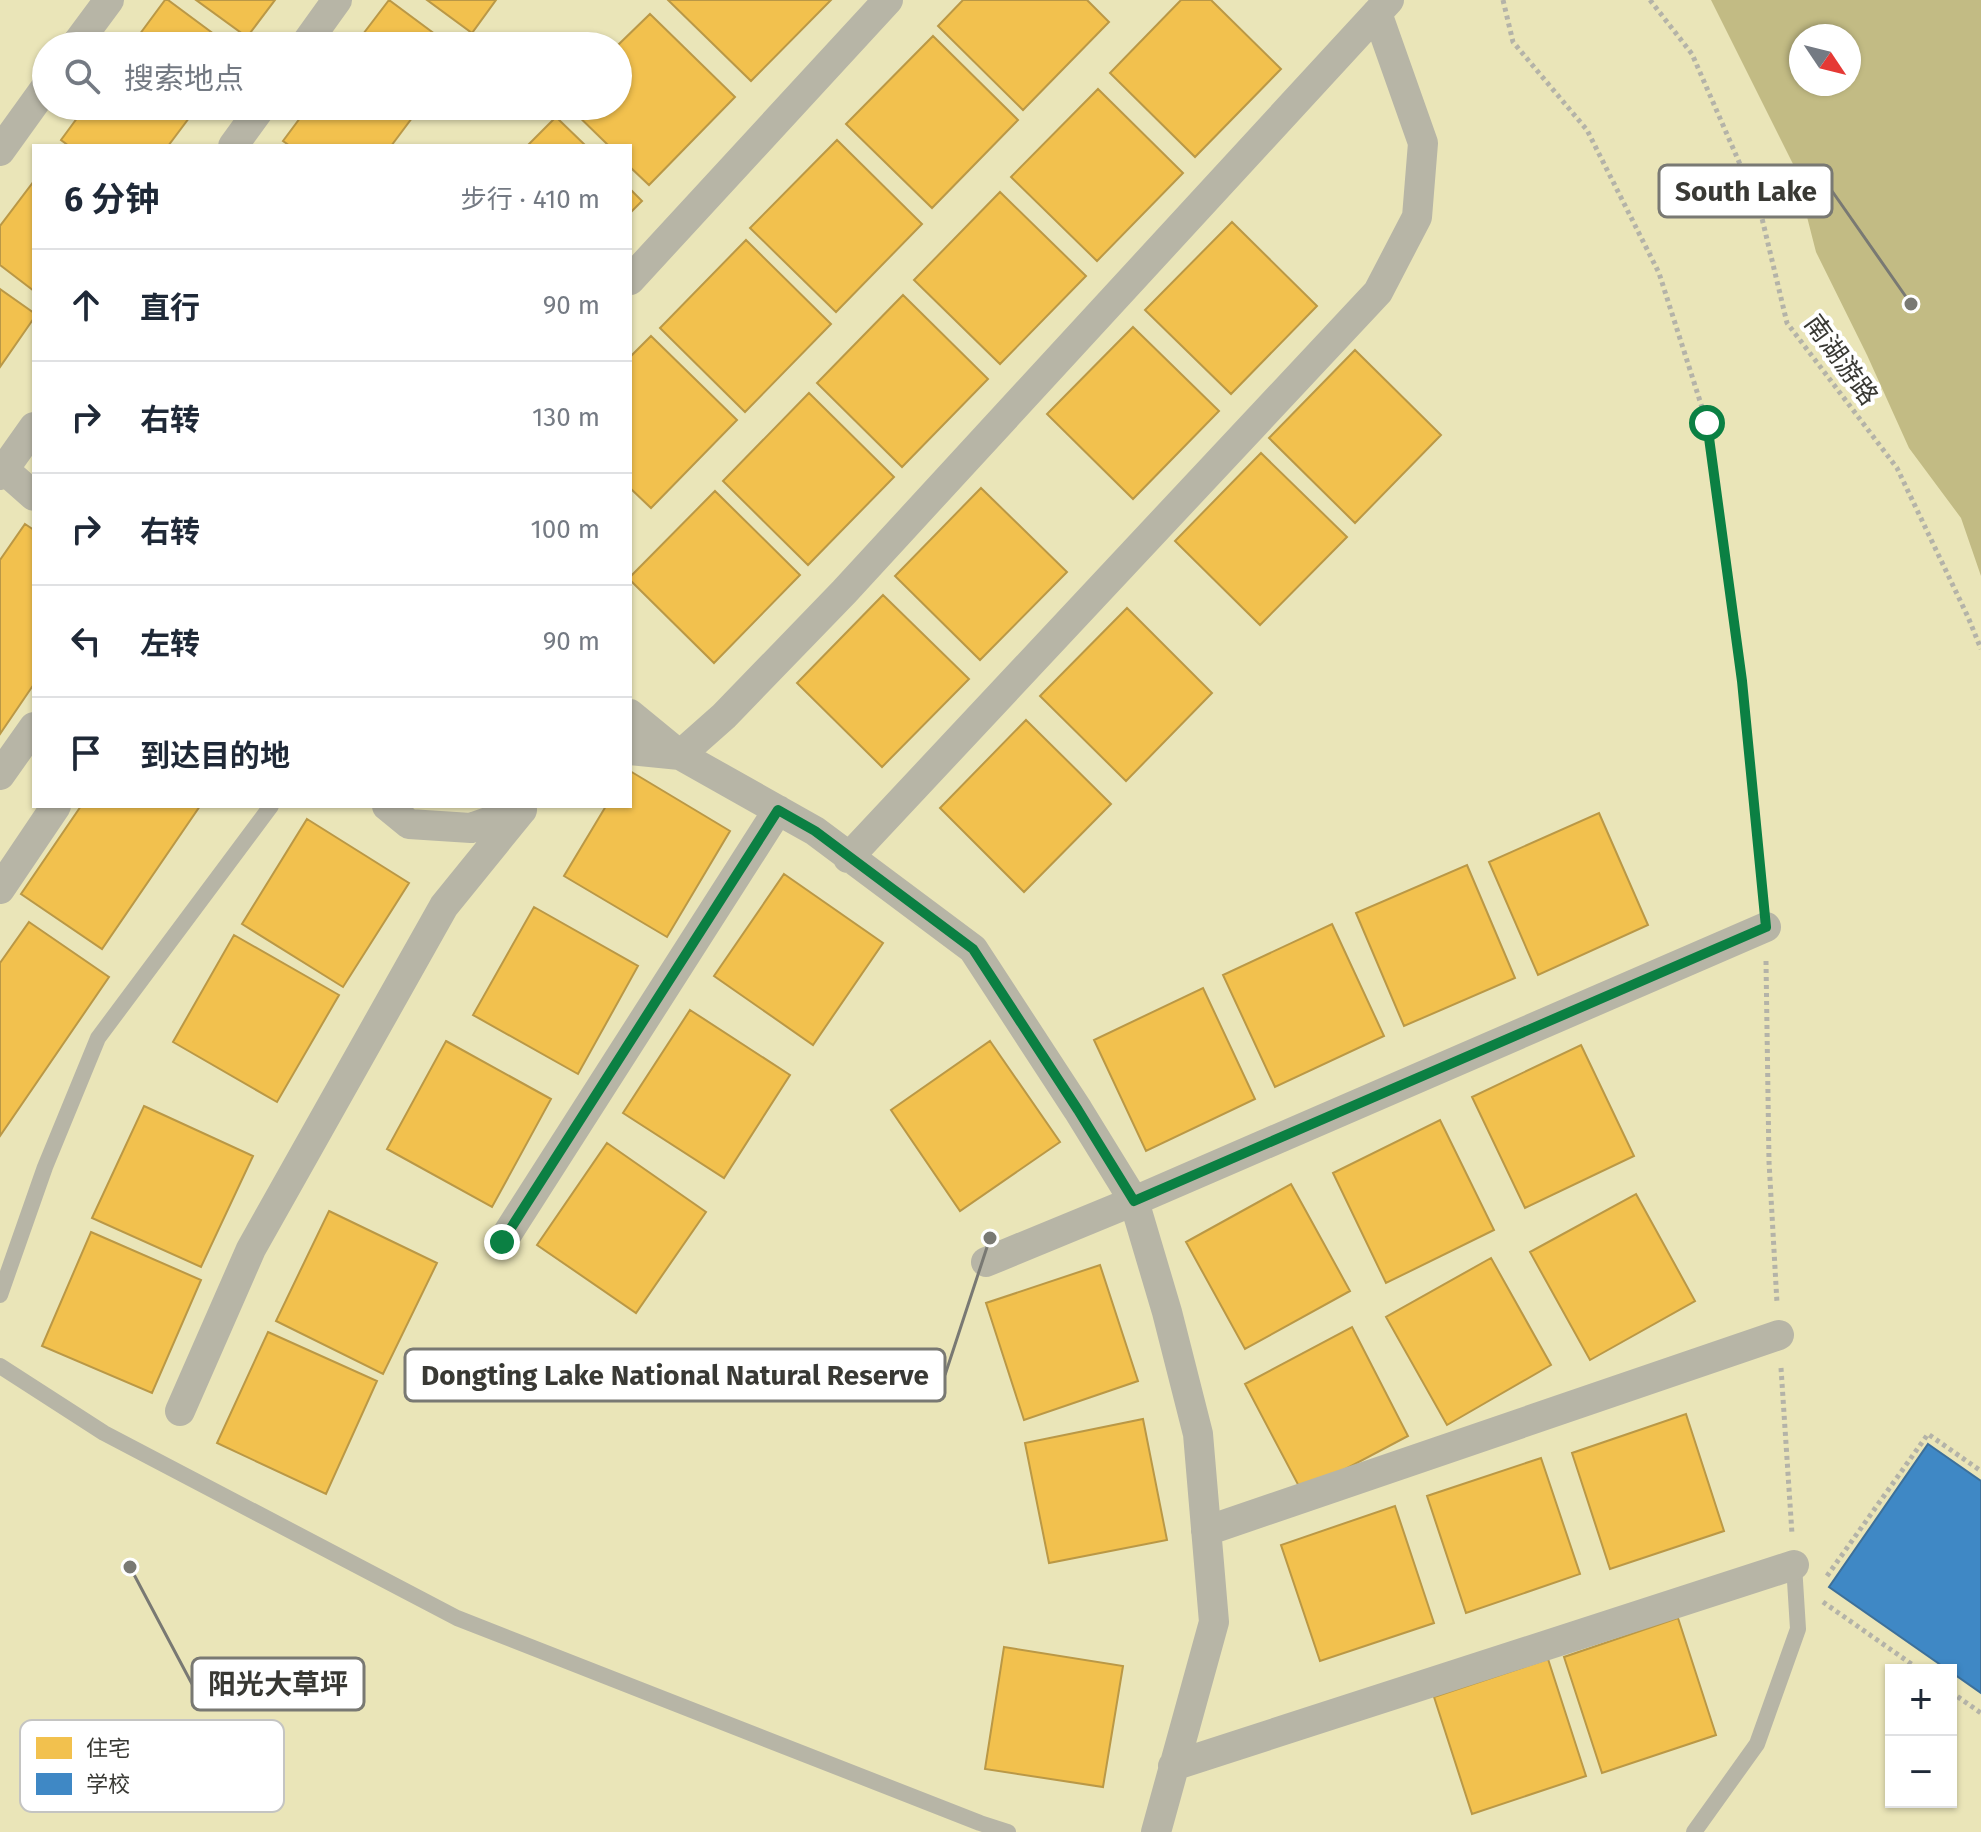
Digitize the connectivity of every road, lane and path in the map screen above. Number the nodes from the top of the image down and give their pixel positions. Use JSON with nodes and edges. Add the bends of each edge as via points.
{"nodes":[{"id":1,"x":109,"y":0,"type":"edge"},
{"id":2,"x":337,"y":0,"type":"edge"},
{"id":3,"x":888,"y":0,"type":"edge"},
{"id":4,"x":1503,"y":0,"type":"edge"},
{"id":5,"x":1650,"y":0,"type":"edge"},
{"id":6,"x":1383,"y":6,"type":"edge"},
{"id":7,"x":85,"y":32,"type":"edge"},
{"id":8,"x":314,"y":32,"type":"edge"},
{"id":9,"x":32,"y":106,"type":"edge"},
{"id":10,"x":252,"y":120,"type":"edge"},
{"id":11,"x":234,"y":144,"type":"edge"},
{"id":12,"x":0,"y":151,"type":"edge"},
{"id":13,"x":632,"y":278,"type":"edge"},
{"id":14,"x":32,"y":430,"type":"edge"},
{"id":15,"x":1,"y":470,"type":"edge"},
{"id":16,"x":32,"y":494,"type":"edge"},
{"id":17,"x":1981,"y":649,"type":"edge"},
{"id":18,"x":632,"y":716,"type":"edge"},
{"id":19,"x":32,"y":730,"type":"edge"},
{"id":20,"x":632,"y":750,"type":"edge"},
{"id":21,"x":680,"y":755,"type":"junction"},
{"id":22,"x":0,"y":775,"type":"edge"},
{"id":23,"x":55,"y":808,"type":"edge"},
{"id":24,"x":270,"y":808,"type":"edge"},
{"id":25,"x":389,"y":808,"type":"edge"},
{"id":26,"x":524,"y":808,"type":"edge"},
{"id":27,"x":778,"y":810,"type":"junction"},
{"id":28,"x":848,"y":858,"type":"junction"},
{"id":29,"x":0,"y":889,"type":"edge"},
{"id":30,"x":1766,"y":927,"type":"junction"},
{"id":31,"x":1134,"y":1201,"type":"junction"},
{"id":32,"x":502,"y":1242,"type":"dead end"},
{"id":33,"x":986,"y":1262,"type":"dead end"},
{"id":34,"x":0,"y":1295,"type":"edge"},
{"id":35,"x":1779,"y":1335,"type":"junction"},
{"id":36,"x":0,"y":1366,"type":"edge"},
{"id":37,"x":180,"y":1411,"type":"dead end"},
{"id":38,"x":1981,"y":1471,"type":"edge"},
{"id":39,"x":1206,"y":1531,"type":"junction"},
{"id":40,"x":1794,"y":1565,"type":"junction"},
{"id":41,"x":1823,"y":1583,"type":"dead end"},
{"id":42,"x":1814,"y":1595,"type":"dead end"},
{"id":43,"x":1912,"y":1664,"type":"edge"},
{"id":44,"x":1957,"y":1696,"type":"edge"},
{"id":45,"x":1981,"y":1713,"type":"edge"},
{"id":46,"x":1173,"y":1766,"type":"junction"},
{"id":47,"x":1008,"y":1832,"type":"edge"},
{"id":48,"x":1156,"y":1832,"type":"edge"},
{"id":49,"x":1694,"y":1832,"type":"edge"}],
"edges":[{"from":1,"to":7,"type":"street"},
{"from":2,"to":8,"type":"street"},
{"from":3,"to":13,"type":"street"},
{"from":4,"to":30,"type":"path","via":[[1513,42],[1587,130],[1659,273],[1707,423],[1742,681]]},
{"from":5,"to":17,"type":"path","name":"南湖游路","via":[[1692,54],[1760,210],[1787,323],[1897,468]]},
{"from":6,"to":21,"type":"street","via":[[844,592]]},
{"from":6,"to":28,"type":"street","via":[[1423,143],[1417,217],[1378,292]]},
{"from":9,"to":12,"type":"street"},
{"from":10,"to":11,"type":"street"},
{"from":14,"to":15,"type":"street"},
{"from":15,"to":16,"type":"street"},
{"from":18,"to":21,"type":"street"},
{"from":19,"to":22,"type":"street"},
{"from":20,"to":21,"type":"street"},
{"from":21,"to":27,"type":"street"},
{"from":23,"to":29,"type":"street"},
{"from":24,"to":34,"type":"lane","via":[[98,1038]]},
{"from":25,"to":26,"type":"street","via":[[409,824],[471,828]]},
{"from":26,"to":37,"type":"street","via":[[444,906],[251,1249]]},
{"from":27,"to":28,"type":"street"},
{"from":27,"to":32,"type":"street"},
{"from":28,"to":31,"type":"street","via":[[973,949]]},
{"from":30,"to":31,"type":"street"},
{"from":30,"to":35,"type":"path","via":[[1769,1162]]},
{"from":31,"to":33,"type":"street"},
{"from":31,"to":39,"type":"street","via":[[1198,1434]]},
{"from":35,"to":39,"type":"street"},
{"from":35,"to":40,"type":"path"},
{"from":36,"to":47,"type":"lane","via":[[104,1433],[457,1618]]},
{"from":38,"to":41,"type":"path","via":[[1928,1434]]},
{"from":39,"to":46,"type":"street","via":[[1214,1622]]},
{"from":40,"to":46,"type":"street"},
{"from":40,"to":49,"type":"lane","via":[[1798,1629],[1757,1744]]},
{"from":42,"to":43,"type":"path"},
{"from":44,"to":45,"type":"path"},
{"from":46,"to":48,"type":"street"}]}
